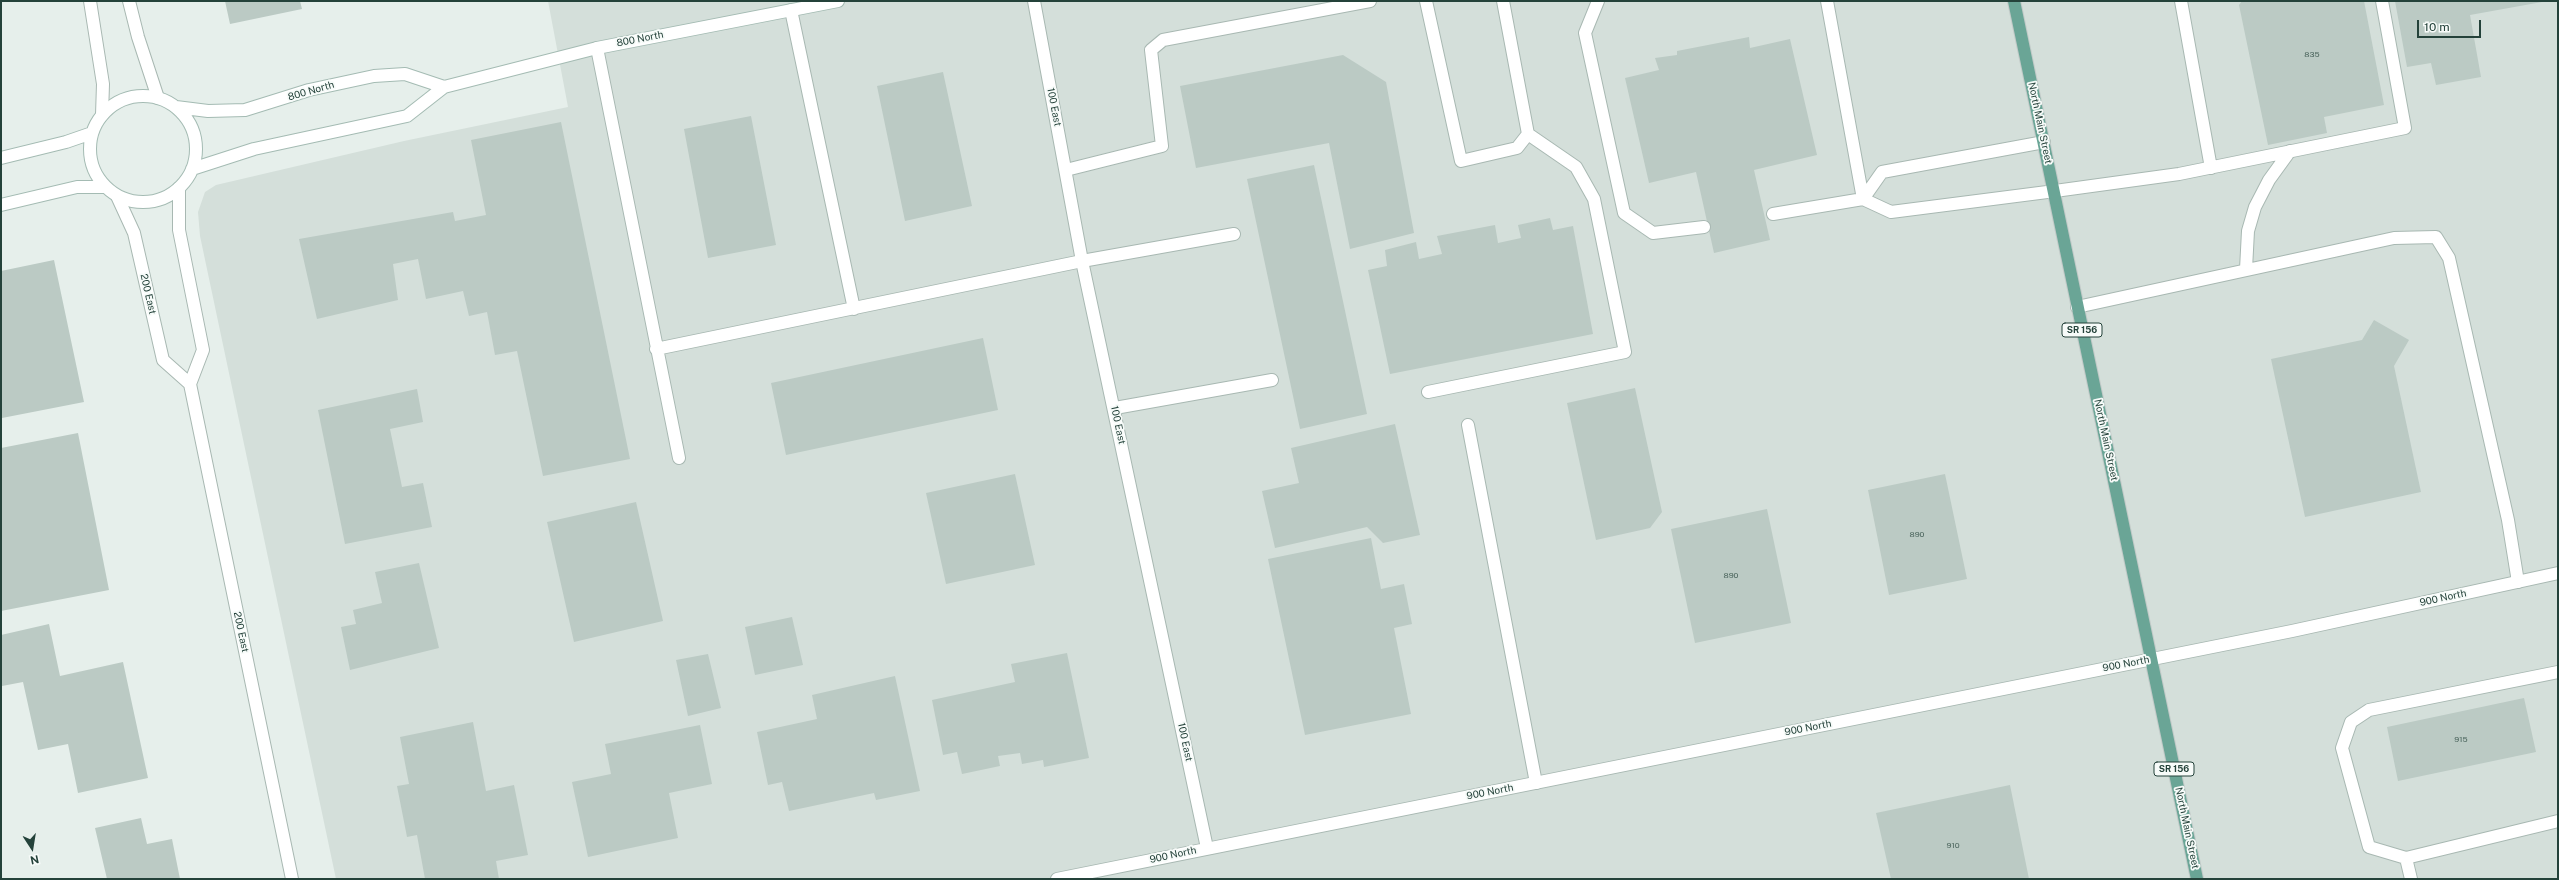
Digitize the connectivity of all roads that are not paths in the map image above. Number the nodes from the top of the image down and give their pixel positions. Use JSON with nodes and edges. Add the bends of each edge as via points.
{"nodes":[{"id":1,"x":90,"y":1,"type":"edge"},
{"id":2,"x":129,"y":1,"type":"edge"},
{"id":3,"x":838,"y":1,"type":"edge"},
{"id":4,"x":1034,"y":1,"type":"edge"},
{"id":5,"x":1370,"y":1,"type":"edge"},
{"id":6,"x":1426,"y":1,"type":"edge"},
{"id":7,"x":1503,"y":1,"type":"edge"},
{"id":8,"x":1598,"y":1,"type":"edge"},
{"id":9,"x":1827,"y":1,"type":"edge"},
{"id":10,"x":2014,"y":1,"type":"edge"},
{"id":11,"x":2181,"y":1,"type":"edge"},
{"id":12,"x":2382,"y":1,"type":"edge"},
{"id":13,"x":791,"y":10,"type":"junction"},
{"id":14,"x":597,"y":48,"type":"junction"},
{"id":15,"x":444,"y":87,"type":"junction"},
{"id":16,"x":158,"y":98,"type":"junction"},
{"id":17,"x":176,"y":107,"type":"junction"},
{"id":18,"x":102,"y":115,"type":"junction"},
{"id":19,"x":92,"y":133,"type":"junction"},
{"id":20,"x":1528,"y":134,"type":"junction"},
{"id":21,"x":2044,"y":142,"type":"junction"},
{"id":22,"x":2290,"y":152,"type":"junction"},
{"id":23,"x":1,"y":158,"type":"edge"},
{"id":24,"x":2211,"y":168,"type":"junction"},
{"id":25,"x":192,"y":169,"type":"junction"},
{"id":26,"x":1066,"y":170,"type":"junction"},
{"id":27,"x":104,"y":186,"type":"junction"},
{"id":28,"x":179,"y":188,"type":"junction"},
{"id":29,"x":2055,"y":191,"type":"junction"},
{"id":30,"x":117,"y":196,"type":"junction"},
{"id":31,"x":1863,"y":200,"type":"junction"},
{"id":32,"x":1,"y":205,"type":"edge"},
{"id":33,"x":1773,"y":214,"type":"dead end"},
{"id":34,"x":1704,"y":227,"type":"dead end"},
{"id":35,"x":1234,"y":234,"type":"dead end"},
{"id":36,"x":1082,"y":261,"type":"junction"},
{"id":37,"x":2246,"y":269,"type":"junction"},
{"id":38,"x":2077,"y":308,"type":"junction"},
{"id":39,"x":854,"y":309,"type":"junction"},
{"id":40,"x":656,"y":349,"type":"junction"},
{"id":41,"x":1272,"y":380,"type":"dead end"},
{"id":42,"x":190,"y":384,"type":"junction"},
{"id":43,"x":1428,"y":392,"type":"dead end"},
{"id":44,"x":1115,"y":408,"type":"junction"},
{"id":45,"x":1468,"y":425,"type":"dead end"},
{"id":46,"x":679,"y":458,"type":"dead end"},
{"id":47,"x":2558,"y":573,"type":"edge"},
{"id":48,"x":2518,"y":582,"type":"junction"},
{"id":49,"x":2152,"y":659,"type":"junction"},
{"id":50,"x":2558,"y":672,"type":"edge"},
{"id":51,"x":1536,"y":783,"type":"junction"},
{"id":52,"x":2558,"y":821,"type":"edge"},
{"id":53,"x":1207,"y":848,"type":"junction"},
{"id":54,"x":2406,"y":858,"type":"junction"},
{"id":55,"x":1089,"y":876,"type":"edge"},
{"id":56,"x":292,"y":879,"type":"edge"},
{"id":57,"x":1057,"y":879,"type":"edge"},
{"id":58,"x":2197,"y":879,"type":"edge"},
{"id":59,"x":2411,"y":879,"type":"edge"}],
"edges":[{"from":1,"to":18,"type":"street","via":[[104,84]]},
{"from":2,"to":16,"type":"street"},
{"from":3,"to":13,"type":"street","name":"800 North"},
{"from":4,"to":26,"type":"street","name":"100 East"},
{"from":5,"to":26,"type":"street","via":[[1163,40],[1151,50],[1162,146]]},
{"from":6,"to":20,"type":"street","via":[[1461,161],[1517,148]]},
{"from":7,"to":20,"type":"street"},
{"from":8,"to":34,"type":"street","via":[[1585,32],[1624,213],[1653,233]]},
{"from":9,"to":31,"type":"street"},
{"from":10,"to":21,"type":"main road","name":"North Main Street","number":"SR 156"},
{"from":11,"to":24,"type":"street"},
{"from":12,"to":22,"type":"street","via":[[2405,128]]},
{"from":13,"to":14,"type":"street","name":"800 North"},
{"from":13,"to":39,"type":"street"},
{"from":14,"to":15,"type":"street","name":"800 North"},
{"from":14,"to":40,"type":"street"},
{"from":15,"to":17,"type":"street","name":"800 North","via":[[404,74],[374,76],[309,90],[245,110],[208,111]]},
{"from":15,"to":25,"type":"street","name":"800 North","via":[[407,116],[254,149]]},
{"from":16,"to":17,"type":"street"},
{"from":16,"to":18,"type":"street","via":[[128,98],[113,104]]},
{"from":17,"to":25,"type":"street","via":[[188,120],[194,135],[196,152]]},
{"from":18,"to":19,"type":"street"},
{"from":19,"to":23,"type":"street"},
{"from":19,"to":27,"type":"street","via":[[90,161]]},
{"from":20,"to":43,"type":"street","via":[[1576,167],[1594,199],[1625,352]]},
{"from":21,"to":29,"type":"main road","name":"North Main Street","number":"SR 156"},
{"from":21,"to":31,"type":"street","via":[[1882,172]]},
{"from":22,"to":24,"type":"street"},
{"from":22,"to":37,"type":"street","via":[[2269,180],[2255,207],[2248,232]]},
{"from":24,"to":29,"type":"street"},
{"from":25,"to":28,"type":"street"},
{"from":26,"to":36,"type":"street","name":"100 East"},
{"from":27,"to":30,"type":"street"},
{"from":27,"to":32,"type":"street","via":[[77,187]]},
{"from":28,"to":30,"type":"street","via":[[165,197],[150,202],[133,201]]},
{"from":28,"to":42,"type":"street","via":[[179,230],[203,350]]},
{"from":29,"to":31,"type":"street","via":[[1891,212]]},
{"from":29,"to":38,"type":"main road","name":"North Main Street","number":"SR 156"},
{"from":30,"to":42,"type":"street","name":"200 East","via":[[134,233],[163,360]]},
{"from":31,"to":33,"type":"street"},
{"from":35,"to":36,"type":"street"},
{"from":36,"to":39,"type":"street"},
{"from":36,"to":44,"type":"street","name":"100 East"},
{"from":37,"to":38,"type":"street"},
{"from":37,"to":48,"type":"street","via":[[2394,238],[2436,237],[2449,258],[2508,520]]},
{"from":38,"to":49,"type":"main road","name":"North Main Street","number":"SR 156"},
{"from":39,"to":40,"type":"street"},
{"from":40,"to":46,"type":"street"},
{"from":41,"to":44,"type":"street"},
{"from":42,"to":56,"type":"street","name":"200 East"},
{"from":44,"to":53,"type":"street","name":"100 East"},
{"from":45,"to":51,"type":"street"},
{"from":47,"to":48,"type":"street","name":"900 North"},
{"from":48,"to":49,"type":"street","name":"900 North"},
{"from":49,"to":51,"type":"street","name":"900 North"},
{"from":49,"to":58,"type":"main road","name":"North Main Street","number":"SR 156"},
{"from":50,"to":54,"type":"street","via":[[2369,710],[2351,722],[2342,748],[2370,847]]},
{"from":51,"to":53,"type":"street","name":"900 North"},
{"from":52,"to":54,"type":"street"},
{"from":53,"to":55,"type":"street","name":"900 North"},
{"from":54,"to":59,"type":"street"},
{"from":55,"to":57,"type":"street","name":"900 North"}]}
